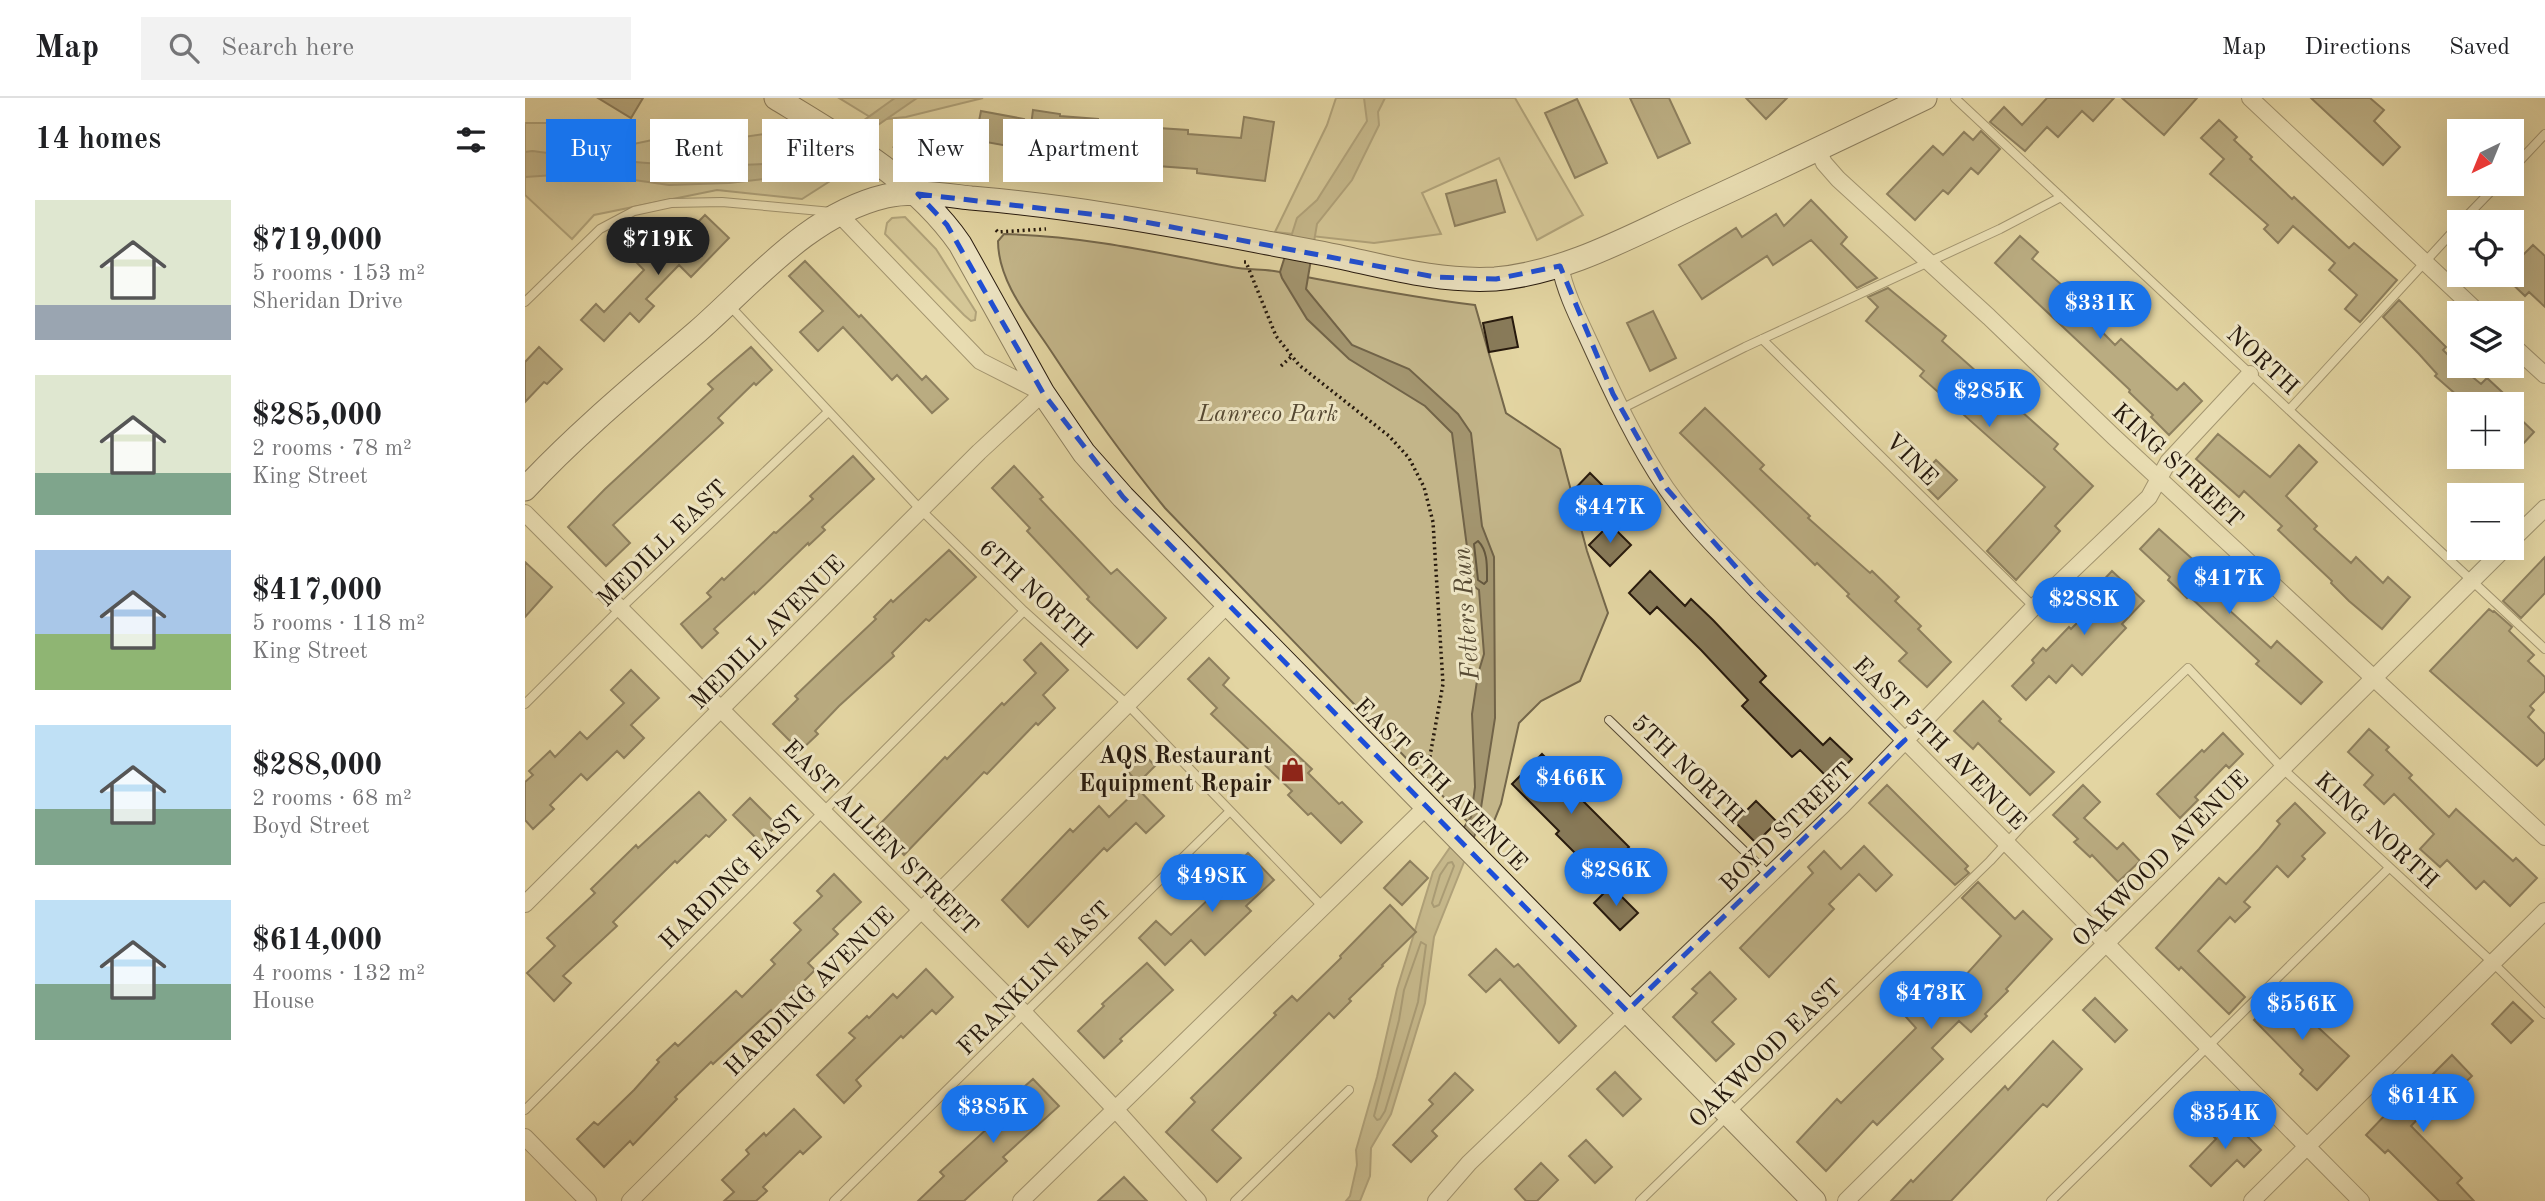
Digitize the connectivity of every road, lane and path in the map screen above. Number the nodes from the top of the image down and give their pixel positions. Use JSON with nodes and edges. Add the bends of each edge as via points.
{"nodes":[{"id":1,"x":1926,"y":98,"type":"edge"},
{"id":2,"x":1955,"y":98,"type":"edge"},
{"id":3,"x":2249,"y":98,"type":"edge"},
{"id":4,"x":788,"y":104,"type":"edge"},
{"id":5,"x":2545,"y":134,"type":"edge"},
{"id":6,"x":1818,"y":150,"type":"junction"},
{"id":7,"x":885,"y":155,"type":"junction"},
{"id":8,"x":893,"y":156,"type":"edge"},
{"id":9,"x":2524,"y":156,"type":"edge"},
{"id":10,"x":918,"y":194,"type":"junction"},
{"id":11,"x":2487,"y":196,"type":"edge"},
{"id":12,"x":2061,"y":197,"type":"junction"},
{"id":13,"x":2473,"y":210,"type":"edge"},
{"id":14,"x":838,"y":213,"type":"junction"},
{"id":15,"x":1050,"y":229,"type":"dead end"},
{"id":16,"x":996,"y":230,"type":"dead end"},
{"id":17,"x":2447,"y":237,"type":"edge"},
{"id":18,"x":1233,"y":260,"type":"dead end"},
{"id":19,"x":2423,"y":262,"type":"junction"},
{"id":20,"x":1930,"y":263,"type":"junction"},
{"id":21,"x":1560,"y":266,"type":"junction"},
{"id":22,"x":2466,"y":301,"type":"edge"},
{"id":23,"x":525,"y":302,"type":"edge"},
{"id":24,"x":728,"y":304,"type":"junction"},
{"id":25,"x":1762,"y":339,"type":"junction"},
{"id":26,"x":1292,"y":356,"type":"junction"},
{"id":27,"x":2524,"y":356,"type":"edge"},
{"id":28,"x":1280,"y":366,"type":"dead end"},
{"id":29,"x":2250,"y":374,"type":"junction"},
{"id":30,"x":2545,"y":375,"type":"edge"},
{"id":31,"x":1043,"y":393,"type":"junction"},
{"id":32,"x":1621,"y":409,"type":"junction"},
{"id":33,"x":2289,"y":410,"type":"junction"},
{"id":34,"x":828,"y":412,"type":"junction"},
{"id":35,"x":2158,"y":477,"type":"junction"},
{"id":36,"x":525,"y":489,"type":"edge"},
{"id":37,"x":2545,"y":508,"type":"edge"},
{"id":38,"x":921,"y":510,"type":"junction"},
{"id":39,"x":525,"y":513,"type":"edge"},
{"id":40,"x":2524,"y":528,"type":"edge"},
{"id":41,"x":2493,"y":560,"type":"edge"},
{"id":42,"x":2472,"y":581,"type":"junction"},
{"id":43,"x":1227,"y":605,"type":"junction"},
{"id":44,"x":2034,"y":607,"type":"junction"},
{"id":45,"x":621,"y":608,"type":"junction"},
{"id":46,"x":1024,"y":611,"type":"junction"},
{"id":47,"x":2545,"y":649,"type":"edge"},
{"id":48,"x":2188,"y":668,"type":"joint"},
{"id":49,"x":2374,"y":679,"type":"junction"},
{"id":50,"x":525,"y":704,"type":"edge"},
{"id":51,"x":1128,"y":705,"type":"junction"},
{"id":52,"x":722,"y":709,"type":"junction"},
{"id":53,"x":1609,"y":720,"type":"dead end"},
{"id":54,"x":1905,"y":740,"type":"junction"},
{"id":55,"x":2283,"y":769,"type":"junction"},
{"id":56,"x":1426,"y":784,"type":"dead end"},
{"id":57,"x":1230,"y":811,"type":"junction"},
{"id":58,"x":824,"y":812,"type":"junction"},
{"id":59,"x":1433,"y":814,"type":"junction"},
{"id":60,"x":2545,"y":837,"type":"edge"},
{"id":61,"x":2007,"y":843,"type":"junction"},
{"id":62,"x":2389,"y":868,"type":"junction"},
{"id":63,"x":1769,"y":875,"type":"junction"},
{"id":64,"x":525,"y":904,"type":"edge"},
{"id":65,"x":1322,"y":906,"type":"junction"},
{"id":66,"x":923,"y":910,"type":"junction"},
{"id":67,"x":2545,"y":911,"type":"edge"},
{"id":68,"x":2105,"y":944,"type":"junction"},
{"id":69,"x":2492,"y":962,"type":"junction"},
{"id":70,"x":1627,"y":1011,"type":"junction"},
{"id":71,"x":1025,"y":1014,"type":"junction"},
{"id":72,"x":2545,"y":1014,"type":"edge"},
{"id":73,"x":2206,"y":1046,"type":"junction"},
{"id":74,"x":1349,"y":1090,"type":"dead end"},
{"id":75,"x":525,"y":1110,"type":"edge"},
{"id":76,"x":1116,"y":1110,"type":"junction"},
{"id":77,"x":1729,"y":1115,"type":"junction"},
{"id":78,"x":525,"y":1137,"type":"edge"},
{"id":79,"x":2307,"y":1146,"type":"junction"},
{"id":80,"x":588,"y":1201,"type":"edge"},
{"id":81,"x":630,"y":1201,"type":"edge"},
{"id":82,"x":834,"y":1201,"type":"edge"},
{"id":83,"x":1021,"y":1201,"type":"edge"},
{"id":84,"x":1198,"y":1201,"type":"edge"},
{"id":85,"x":1235,"y":1201,"type":"edge"},
{"id":86,"x":1436,"y":1201,"type":"edge"},
{"id":87,"x":1640,"y":1201,"type":"edge"},
{"id":88,"x":1814,"y":1201,"type":"edge"},
{"id":89,"x":1846,"y":1201,"type":"edge"},
{"id":90,"x":2051,"y":1201,"type":"edge"},
{"id":91,"x":2252,"y":1201,"type":"edge"},
{"id":92,"x":2361,"y":1201,"type":"edge"}],
"edges":[{"from":1,"to":6,"type":"main road"},
{"from":2,"to":12,"type":"lane","name":"NORTH"},
{"from":3,"to":19,"type":"street"},
{"from":4,"to":7,"type":"main road","name":"EAST 6TH AVENUE"},
{"from":5,"to":9,"type":"lane"},
{"from":6,"to":20,"type":"street","name":"KING STREET","via":[[1838,180]]},
{"from":6,"to":21,"type":"main road"},
{"from":7,"to":8,"type":"path"},
{"from":7,"to":10,"type":"main road","name":"EAST 6TH AVENUE"},
{"from":10,"to":14,"type":"main road","via":[[887,196]]},
{"from":10,"to":21,"type":"main road","via":[[1056,207],[1463,280],[1525,275]]},
{"from":10,"to":31,"type":"main road","name":"EAST 6TH AVENUE","via":[[960,244]]},
{"from":11,"to":13,"type":"lane"},
{"from":12,"to":20,"type":"lane"},
{"from":12,"to":29,"type":"lane","name":"NORTH"},
{"from":14,"to":23,"type":"lane","via":[[722,202],[671,202],[634,211],[600,229]]},
{"from":14,"to":24,"type":"main road","via":[[765,267]]},
{"from":14,"to":31,"type":"street","name":"EAST 6TH AVENUE","via":[[981,361]]},
{"from":15,"to":16,"type":"path"},
{"from":17,"to":19,"type":"lane"},
{"from":18,"to":26,"type":"path","via":[[1246,262],[1276,335]]},
{"from":19,"to":22,"type":"street"},
{"from":19,"to":33,"type":"lane"},
{"from":20,"to":25,"type":"lane"},
{"from":20,"to":35,"type":"street","name":"KING STREET"},
{"from":21,"to":32,"type":"street","name":"EAST 5TH AVENUE","via":[[1565,287]]},
{"from":24,"to":34,"type":"lane","name":"6TH NORTH"},
{"from":24,"to":36,"type":"main road","via":[[615,401]]},
{"from":25,"to":32,"type":"lane"},
{"from":25,"to":44,"type":"lane","name":"VINE"},
{"from":26,"to":28,"type":"path"},
{"from":26,"to":56,"type":"path","via":[[1389,436],[1409,458],[1424,486],[1433,522],[1443,684]]},
{"from":27,"to":30,"type":"street"},
{"from":29,"to":33,"type":"lane","name":"NORTH"},
{"from":29,"to":35,"type":"street","name":"BOYD STREET"},
{"from":31,"to":38,"type":"street","name":"MEDILL AVENUE"},
{"from":31,"to":43,"type":"main road","name":"EAST 6TH AVENUE","via":[[1084,453]]},
{"from":32,"to":54,"type":"street","name":"EAST 5TH AVENUE","via":[[1667,489],[1702,532]]},
{"from":33,"to":42,"type":"lane","name":"NORTH"},
{"from":34,"to":38,"type":"lane","name":"6TH NORTH"},
{"from":34,"to":45,"type":"lane","name":"MEDILL EAST"},
{"from":35,"to":44,"type":"street","name":"BOYD STREET","via":[[2149,496]]},
{"from":35,"to":49,"type":"street","name":"KING STREET"},
{"from":37,"to":40,"type":"street"},
{"from":38,"to":46,"type":"lane","name":"6TH NORTH"},
{"from":38,"to":52,"type":"street","name":"MEDILL AVENUE"},
{"from":39,"to":45,"type":"street","name":"EAST ALLEN STREET"},
{"from":41,"to":42,"type":"street","name":"OAKWOOD AVENUE"},
{"from":42,"to":47,"type":"lane","name":"NORTH"},
{"from":42,"to":49,"type":"street","name":"OAKWOOD AVENUE"},
{"from":43,"to":51,"type":"street","name":"HARDING AVENUE"},
{"from":43,"to":59,"type":"main road","name":"EAST 6TH AVENUE"},
{"from":44,"to":54,"type":"street","name":"BOYD STREET"},
{"from":45,"to":50,"type":"lane","name":"MEDILL EAST"},
{"from":45,"to":52,"type":"street","name":"EAST ALLEN STREET"},
{"from":46,"to":51,"type":"lane","name":"6TH NORTH"},
{"from":46,"to":58,"type":"lane","name":"HARDING EAST"},
{"from":48,"to":55,"type":"lane","name":"KING NORTH"},
{"from":48,"to":61,"type":"lane","name":"OAKWOOD EAST"},
{"from":49,"to":55,"type":"street","name":"OAKWOOD AVENUE"},
{"from":49,"to":60,"type":"street","name":"KING STREET"},
{"from":51,"to":57,"type":"lane","name":"6TH NORTH"},
{"from":51,"to":66,"type":"street","name":"HARDING AVENUE"},
{"from":52,"to":58,"type":"street","name":"EAST ALLEN STREET"},
{"from":52,"to":64,"type":"street","name":"MEDILL AVENUE"},
{"from":53,"to":63,"type":"lane","name":"5TH NORTH"},
{"from":54,"to":61,"type":"street","name":"EAST 5TH AVENUE"},
{"from":54,"to":63,"type":"street","name":"BOYD STREET"},
{"from":55,"to":62,"type":"lane","name":"KING NORTH"},
{"from":55,"to":68,"type":"street","name":"OAKWOOD AVENUE"},
{"from":57,"to":65,"type":"lane","name":"6TH NORTH"},
{"from":57,"to":71,"type":"lane","name":"FRANKLIN EAST"},
{"from":58,"to":66,"type":"street","name":"EAST ALLEN STREET"},
{"from":58,"to":75,"type":"lane","name":"HARDING EAST"},
{"from":59,"to":65,"type":"street"},
{"from":59,"to":70,"type":"main road","name":"EAST 6TH AVENUE"},
{"from":61,"to":68,"type":"street","name":"EAST 5TH AVENUE"},
{"from":61,"to":77,"type":"lane","name":"OAKWOOD EAST"},
{"from":62,"to":69,"type":"lane","name":"KING NORTH"},
{"from":62,"to":73,"type":"lane"},
{"from":63,"to":70,"type":"street","name":"BOYD STREET"},
{"from":65,"to":76,"type":"street"},
{"from":66,"to":71,"type":"street","name":"EAST ALLEN STREET"},
{"from":66,"to":81,"type":"street","name":"HARDING AVENUE"},
{"from":67,"to":69,"type":"street"},
{"from":68,"to":73,"type":"street","name":"EAST 5TH AVENUE"},
{"from":68,"to":89,"type":"street","name":"OAKWOOD AVENUE"},
{"from":69,"to":72,"type":"lane","name":"KING NORTH"},
{"from":69,"to":79,"type":"street"},
{"from":70,"to":77,"type":"main road","name":"EAST 6TH AVENUE"},
{"from":70,"to":86,"type":"street","name":"BOYD STREET","via":[[1469,1163]]},
{"from":71,"to":76,"type":"street","name":"EAST ALLEN STREET"},
{"from":71,"to":82,"type":"lane","name":"FRANKLIN EAST"},
{"from":73,"to":79,"type":"street","name":"EAST 5TH AVENUE"},
{"from":73,"to":90,"type":"lane"},
{"from":74,"to":85,"type":"lane"},
{"from":76,"to":83,"type":"street"},
{"from":76,"to":84,"type":"street","name":"EAST ALLEN STREET"},
{"from":77,"to":87,"type":"lane","name":"OAKWOOD EAST"},
{"from":77,"to":88,"type":"main road","name":"EAST 6TH AVENUE"},
{"from":78,"to":80,"type":"street"},
{"from":79,"to":91,"type":"street"},
{"from":79,"to":92,"type":"street","name":"EAST 5TH AVENUE"}]}
